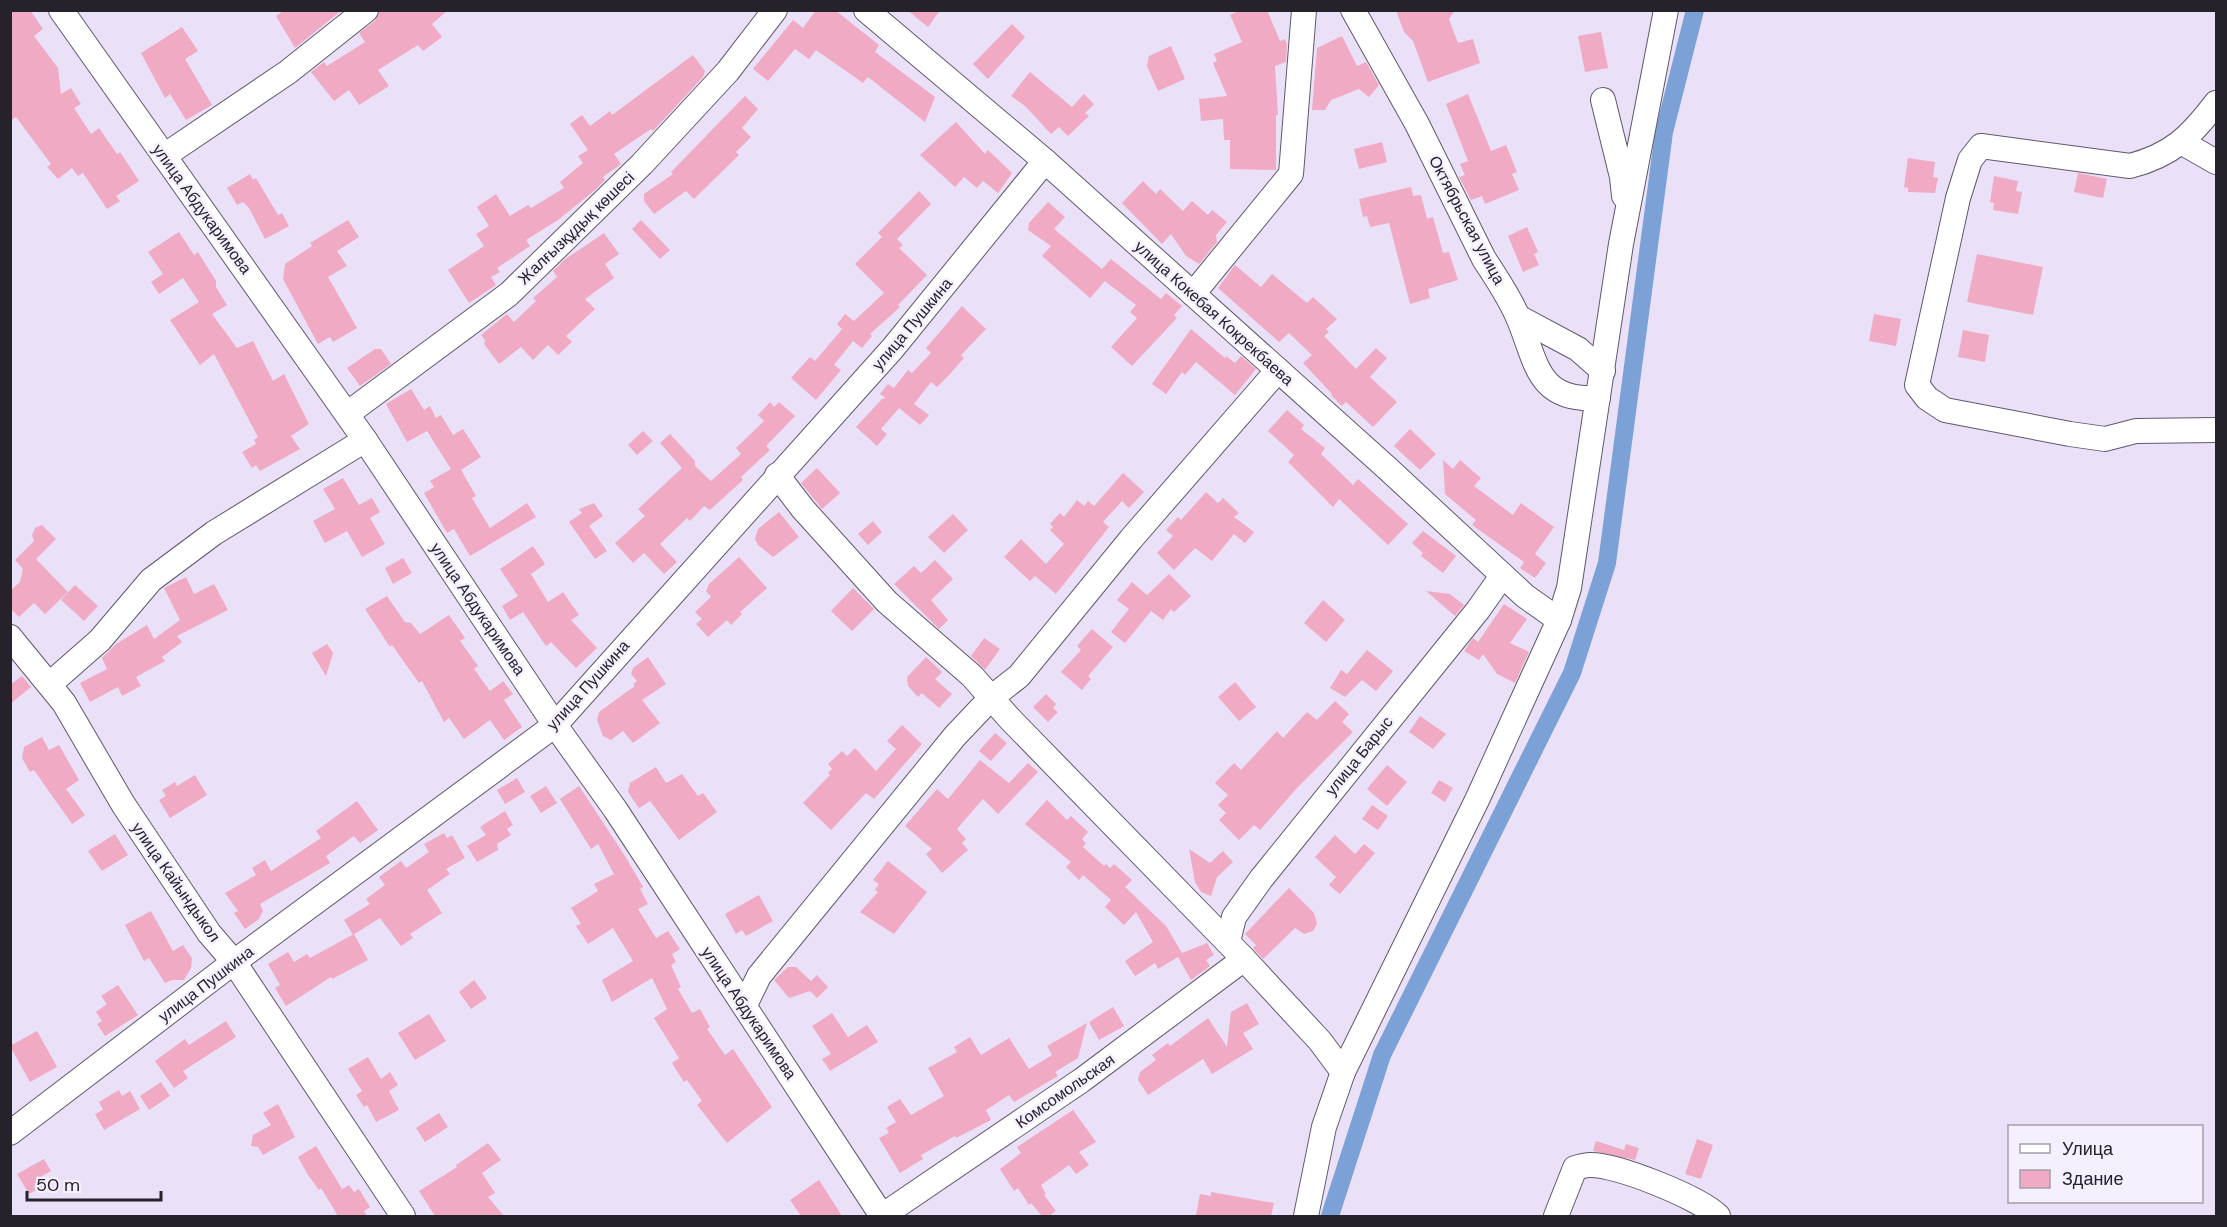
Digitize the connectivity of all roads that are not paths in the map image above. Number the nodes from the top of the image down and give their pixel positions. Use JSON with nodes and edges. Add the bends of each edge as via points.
{"nodes":[{"id":1,"x":61,"y":10,"type":"edge"},
{"id":2,"x":366,"y":10,"type":"edge"},
{"id":3,"x":774,"y":10,"type":"edge"},
{"id":4,"x":866,"y":10,"type":"edge"},
{"id":5,"x":1304,"y":10,"type":"edge"},
{"id":6,"x":1353,"y":10,"type":"edge"},
{"id":7,"x":1666,"y":10,"type":"edge"},
{"id":8,"x":1603,"y":100,"type":"dead end"},
{"id":9,"x":2217,"y":103,"type":"edge"},
{"id":10,"x":2181,"y":142,"type":"junction"},
{"id":11,"x":164,"y":156,"type":"junction"},
{"id":12,"x":1044,"y":161,"type":"junction"},
{"id":13,"x":2217,"y":162,"type":"edge"},
{"id":14,"x":1626,"y":216,"type":"junction"},
{"id":15,"x":1194,"y":294,"type":"junction"},
{"id":16,"x":1518,"y":317,"type":"junction"},
{"id":17,"x":1278,"y":370,"type":"junction"},
{"id":18,"x":1603,"y":371,"type":"junction"},
{"id":19,"x":1598,"y":398,"type":"junction"},
{"id":20,"x":347,"y":414,"type":"junction"},
{"id":21,"x":2217,"y":430,"type":"edge"},
{"id":22,"x":365,"y":440,"type":"junction"},
{"id":23,"x":777,"y":475,"type":"junction"},
{"id":24,"x":1502,"y":576,"type":"junction"},
{"id":25,"x":1559,"y":620,"type":"junction"},
{"id":26,"x":10,"y":637,"type":"edge"},
{"id":27,"x":51,"y":683,"type":"junction"},
{"id":28,"x":991,"y":698,"type":"junction"},
{"id":29,"x":555,"y":725,"type":"junction"},
{"id":30,"x":1236,"y":951,"type":"junction"},
{"id":31,"x":234,"y":962,"type":"junction"},
{"id":32,"x":745,"y":1005,"type":"junction"},
{"id":33,"x":1343,"y":1072,"type":"junction"},
{"id":34,"x":10,"y":1133,"type":"edge"},
{"id":35,"x":403,"y":1216,"type":"edge"},
{"id":36,"x":882,"y":1216,"type":"edge"},
{"id":37,"x":1305,"y":1216,"type":"edge"},
{"id":38,"x":1556,"y":1216,"type":"edge"},
{"id":39,"x":1718,"y":1216,"type":"edge"}],
"edges":[{"from":1,"to":11,"type":"street","name":"улица Абдукаримова"},
{"from":2,"to":11,"type":"street","via":[[288,72]]},
{"from":3,"to":20,"type":"street","name":"Жалғызқұдық көшесі","via":[[728,71],[642,164],[509,294]]},
{"from":4,"to":12,"type":"street","name":"улица Кокебая Кокрекбаева"},
{"from":5,"to":15,"type":"street","via":[[1291,174]]},
{"from":6,"to":16,"type":"street","name":"Октябрьская улица"},
{"from":7,"to":14,"type":"street"},
{"from":8,"to":14,"type":"street","via":[[1622,177]]},
{"from":9,"to":10,"type":"street"},
{"from":10,"to":13,"type":"street"},
{"from":10,"to":21,"type":"street","via":[[2154,160],[2130,166],[1981,146],[1970,160],[1958,198],[1917,385],[1927,398],[1945,410],[2070,434],[2105,439],[2136,431]]},
{"from":11,"to":20,"type":"street","name":"улица Абдукаримова"},
{"from":12,"to":15,"type":"street","name":"улица Кокебая Кокрекбаева"},
{"from":12,"to":23,"type":"street","name":"улица Пушкина","via":[[893,348]]},
{"from":14,"to":18,"type":"street"},
{"from":15,"to":17,"type":"street","name":"улица Кокебая Кокрекбаева"},
{"from":16,"to":18,"type":"street","via":[[1578,349]]},
{"from":16,"to":19,"type":"street","name":"Октябрьская улица","via":[[1533,362],[1547,382],[1580,399]]},
{"from":17,"to":24,"type":"street","name":"улица Кокебая Кокрекбаева"},
{"from":17,"to":28,"type":"street","via":[[1131,539],[1019,676]]},
{"from":18,"to":19,"type":"street"},
{"from":19,"to":25,"type":"street","via":[[1569,588]]},
{"from":20,"to":22,"type":"street","name":"улица Абдукаримова"},
{"from":22,"to":27,"type":"street","via":[[214,533],[151,580],[100,640]]},
{"from":22,"to":29,"type":"street","name":"улица Абдукаримова"},
{"from":23,"to":28,"type":"street","via":[[887,602],[972,676]]},
{"from":23,"to":29,"type":"street","name":"улица Пушкина"},
{"from":24,"to":25,"type":"street","name":"улица Кокебая Кокрекбаева"},
{"from":24,"to":30,"type":"street","name":"улица Барыс","via":[[1234,917]]},
{"from":25,"to":33,"type":"street","via":[[1477,800]]},
{"from":26,"to":27,"type":"street","name":"улица Кайындыкол"},
{"from":27,"to":31,"type":"street","name":"улица Кайындыкол","via":[[123,804],[209,933]]},
{"from":28,"to":30,"type":"street"},
{"from":28,"to":32,"type":"street","via":[[955,736],[759,976]]},
{"from":29,"to":31,"type":"street","name":"улица Пушкина"},
{"from":29,"to":32,"type":"street","name":"улица Абдукаримова"},
{"from":30,"to":33,"type":"street","via":[[1320,1041]]},
{"from":30,"to":36,"type":"street","name":"Комсомольская","via":[[1082,1080]]},
{"from":31,"to":34,"type":"street","name":"улица Пушкина"},
{"from":31,"to":35,"type":"street","name":"улица Кайындыкол"},
{"from":32,"to":36,"type":"street","name":"улица Абдукаримова"},
{"from":33,"to":37,"type":"street","via":[[1324,1127]]},
{"from":38,"to":39,"type":"street","via":[[1575,1168],[1590,1165],[1614,1169],[1674,1190]]}]}
